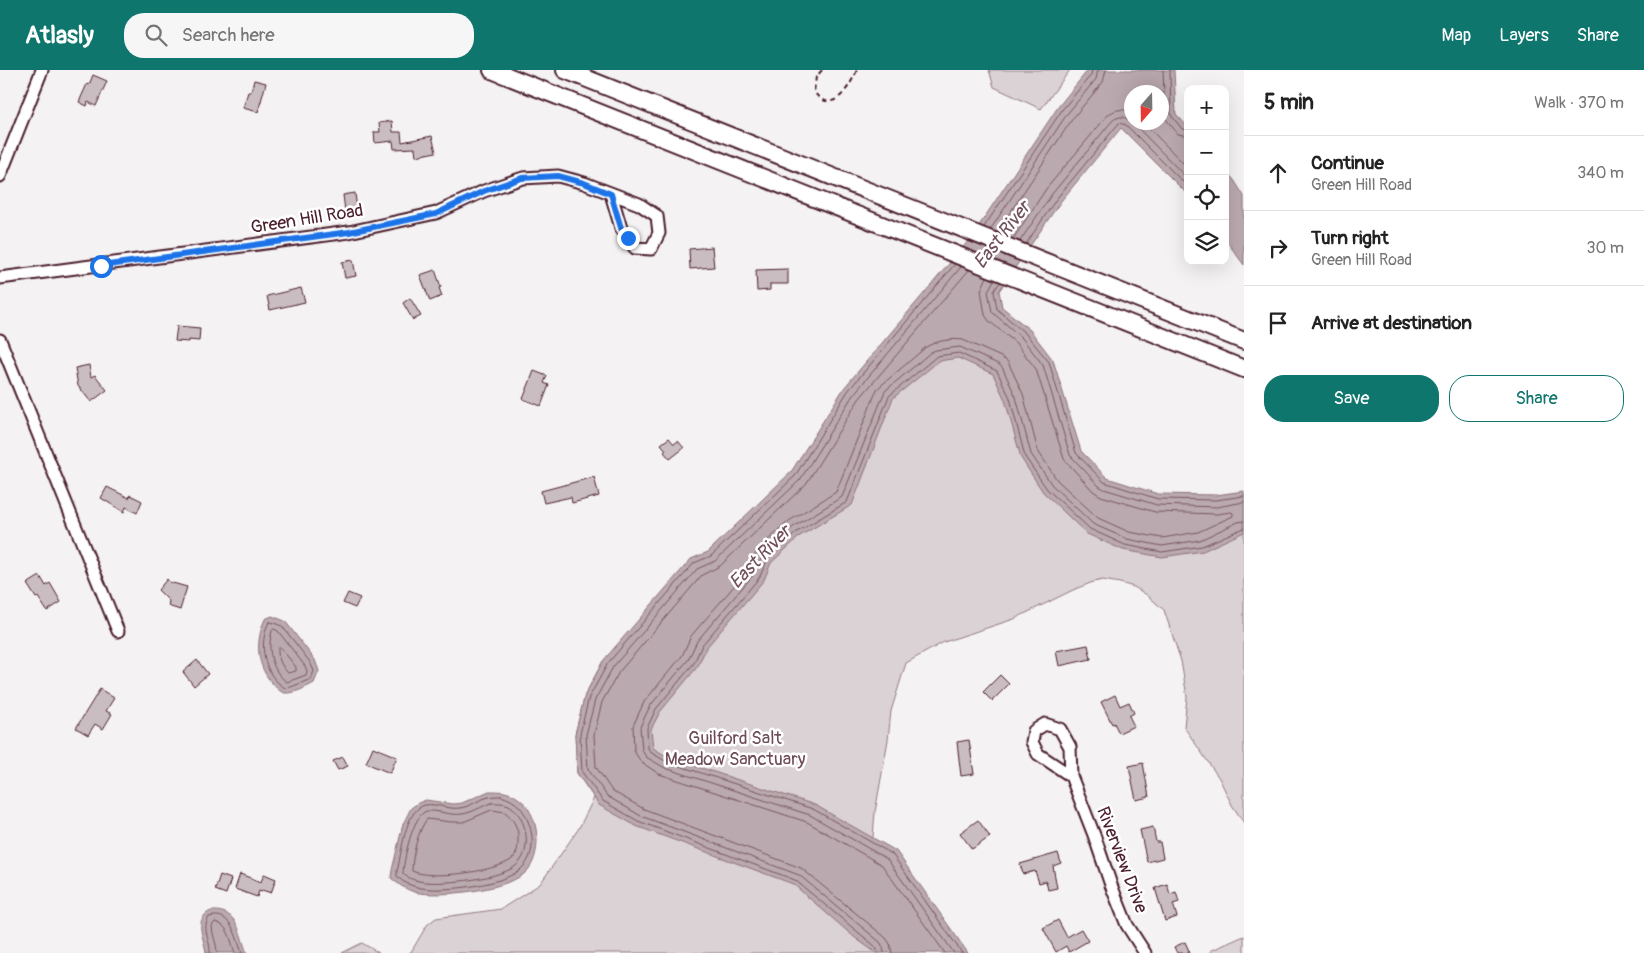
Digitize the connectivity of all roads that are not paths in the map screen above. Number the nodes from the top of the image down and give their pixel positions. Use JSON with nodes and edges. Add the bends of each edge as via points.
{"nodes":[{"id":1,"x":42,"y":70,"type":"edge"},
{"id":2,"x":492,"y":70,"type":"edge"},
{"id":3,"x":565,"y":70,"type":"edge"},
{"id":4,"x":0,"y":176,"type":"edge"},
{"id":5,"x":611,"y":194,"type":"junction"},
{"id":6,"x":0,"y":278,"type":"edge"},
{"id":7,"x":0,"y":340,"type":"edge"},
{"id":8,"x":1244,"y":341,"type":"edge"},
{"id":9,"x":1244,"y":369,"type":"edge"},
{"id":10,"x":118,"y":632,"type":"dead end"},
{"id":11,"x":1071,"y":776,"type":"junction"},
{"id":12,"x":1145,"y":953,"type":"edge"}],
"edges":[{"from":1,"to":4,"type":"street"},
{"from":2,"to":9,"type":"highway"},
{"from":3,"to":8,"type":"highway"},
{"from":5,"to":5,"type":"street","name":"Green Hill Road","via":[[621,228],[635,248],[652,249],[659,233],[657,216],[639,204]]},
{"from":5,"to":6,"type":"street","name":"Green Hill Road","via":[[558,176],[522,178],[484,191],[436,214],[349,232]]},
{"from":7,"to":10,"type":"street"},
{"from":11,"to":11,"type":"street","name":"Riverview Drive","via":[[1070,747],[1060,729],[1045,724],[1034,731],[1032,742],[1038,754]]},
{"from":11,"to":12,"type":"street","name":"Riverview Drive","via":[[1127,925]]}]}
